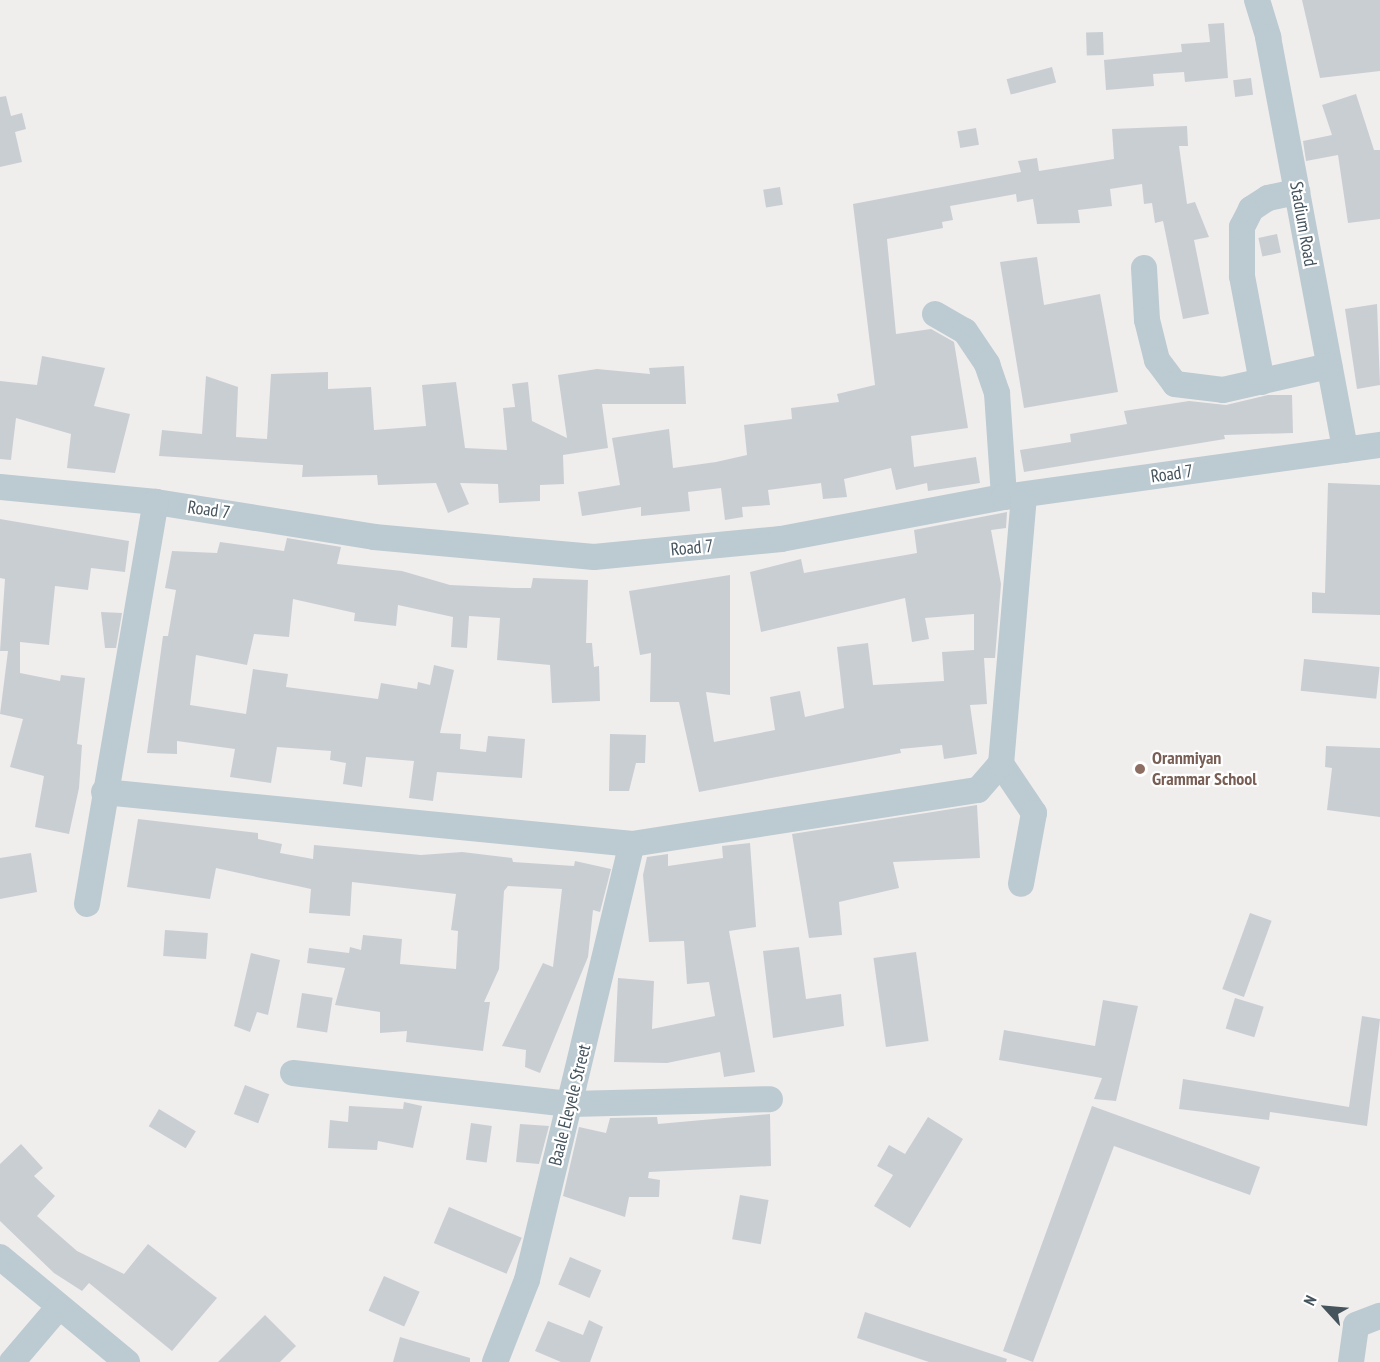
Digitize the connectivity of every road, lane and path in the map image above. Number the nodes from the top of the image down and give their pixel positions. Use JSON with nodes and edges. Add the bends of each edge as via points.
{"nodes":[{"id":1,"x":1257,"y":0,"type":"edge"},
{"id":2,"x":1297,"y":192,"type":"junction"},
{"id":3,"x":1144,"y":268,"type":"dead end"},
{"id":4,"x":934,"y":314,"type":"dead end"},
{"id":5,"x":1329,"y":366,"type":"junction"},
{"id":6,"x":1262,"y":382,"type":"junction"},
{"id":7,"x":1380,"y":445,"type":"edge"},
{"id":8,"x":1346,"y":450,"type":"junction"},
{"id":9,"x":0,"y":487,"type":"edge"},
{"id":10,"x":1014,"y":496,"type":"junction"},
{"id":11,"x":156,"y":502,"type":"junction"},
{"id":12,"x":1001,"y":764,"type":"junction"},
{"id":13,"x":104,"y":792,"type":"junction"},
{"id":14,"x":632,"y":844,"type":"junction"},
{"id":15,"x":1021,"y":884,"type":"dead end"},
{"id":16,"x":87,"y":904,"type":"dead end"},
{"id":17,"x":293,"y":1073,"type":"dead end"},
{"id":18,"x":770,"y":1099,"type":"dead end"},
{"id":19,"x":572,"y":1104,"type":"junction"},
{"id":20,"x":0,"y":1257,"type":"edge"},
{"id":21,"x":58,"y":1308,"type":"junction"},
{"id":22,"x":1380,"y":1316,"type":"edge"},
{"id":23,"x":12,"y":1362,"type":"edge"},
{"id":24,"x":127,"y":1362,"type":"edge"},
{"id":25,"x":495,"y":1362,"type":"edge"},
{"id":26,"x":1351,"y":1362,"type":"edge"}],
"edges":[{"from":1,"to":2,"type":"street","name":"Stadium Road"},
{"from":2,"to":5,"type":"street","name":"Stadium Road"},
{"from":2,"to":6,"type":"street","via":[[1260,204],[1242,227],[1242,276]]},
{"from":3,"to":6,"type":"street","via":[[1147,320],[1157,360],[1175,384],[1223,390]]},
{"from":4,"to":10,"type":"street","via":[[965,332],[987,364],[997,393]]},
{"from":5,"to":6,"type":"street"},
{"from":5,"to":8,"type":"street","name":"Stadium Road"},
{"from":7,"to":8,"type":"street","name":"Road 7"},
{"from":8,"to":10,"type":"street","name":"Road 7"},
{"from":9,"to":11,"type":"street","name":"Road 7"},
{"from":10,"to":11,"type":"street","name":"Road 7","via":[[781,539],[594,557],[374,537]]},
{"from":10,"to":12,"type":"street"},
{"from":11,"to":13,"type":"street"},
{"from":12,"to":14,"type":"street","via":[[978,790]]},
{"from":12,"to":15,"type":"street","via":[[1034,813]]},
{"from":13,"to":14,"type":"street"},
{"from":13,"to":16,"type":"street"},
{"from":14,"to":19,"type":"street","name":"Baale Eleyele Street"},
{"from":17,"to":19,"type":"street"},
{"from":18,"to":19,"type":"street"},
{"from":19,"to":25,"type":"street","name":"Baale Eleyele Street","via":[[527,1280]]},
{"from":20,"to":21,"type":"street"},
{"from":21,"to":23,"type":"street"},
{"from":21,"to":24,"type":"street"},
{"from":22,"to":26,"type":"street","via":[[1356,1325]]}]}
